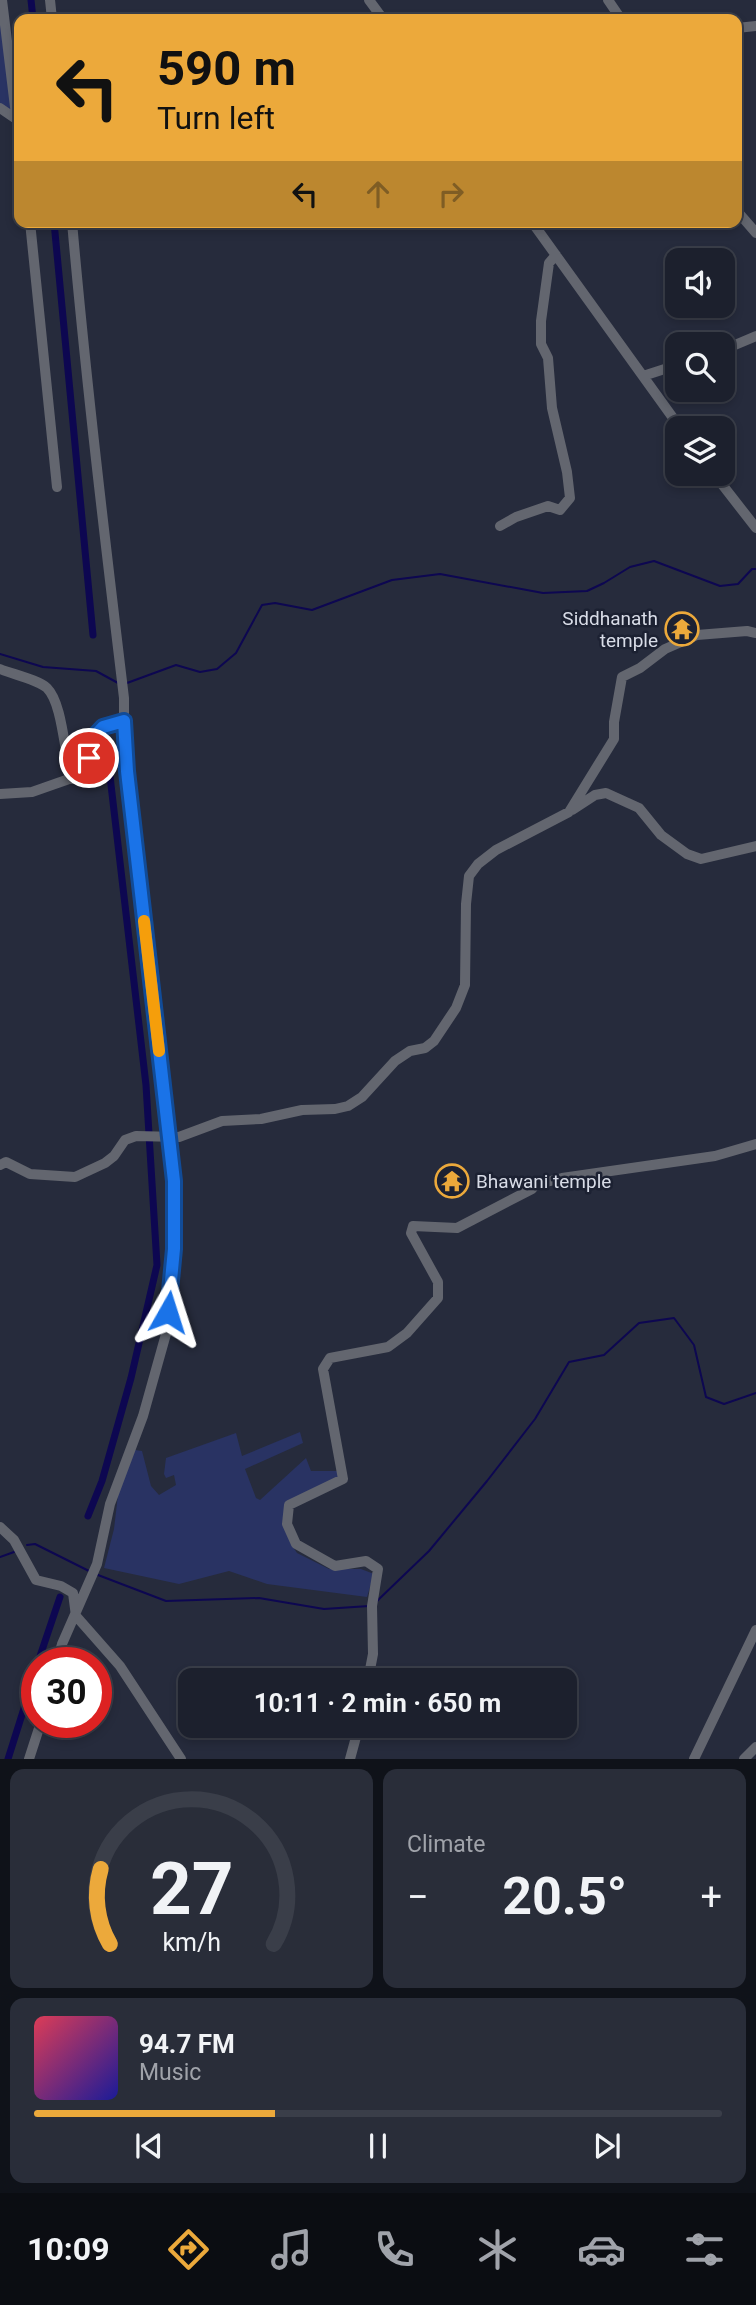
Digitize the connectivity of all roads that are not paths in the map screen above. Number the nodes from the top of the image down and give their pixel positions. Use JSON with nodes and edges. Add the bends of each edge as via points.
{"nodes":[{"id":1,"x":2,"y":0,"type":"edge"},
{"id":2,"x":14,"y":102,"type":"edge"},
{"id":3,"x":742,"y":217,"type":"edge"},
{"id":4,"x":31,"y":228,"type":"edge"},
{"id":5,"x":73,"y":228,"type":"edge"},
{"id":6,"x":536,"y":228,"type":"edge"},
{"id":7,"x":756,"y":233,"type":"edge"},
{"id":8,"x":556,"y":255,"type":"junction"},
{"id":9,"x":756,"y":336,"type":"edge"},
{"id":10,"x":735,"y":345,"type":"edge"},
{"id":11,"x":665,"y":369,"type":"edge"},
{"id":12,"x":643,"y":376,"type":"junction"},
{"id":13,"x":672,"y":416,"type":"edge"},
{"id":14,"x":723,"y":486,"type":"edge"},
{"id":15,"x":57,"y":488,"type":"dead end"},
{"id":16,"x":500,"y":526,"type":"dead end"},
{"id":17,"x":756,"y":528,"type":"edge"},
{"id":18,"x":756,"y":633,"type":"edge"},
{"id":19,"x":0,"y":669,"type":"edge"},
{"id":20,"x":124,"y":721,"type":"junction"},
{"id":21,"x":72,"y":779,"type":"junction"},
{"id":22,"x":0,"y":794,"type":"edge"},
{"id":23,"x":569,"y":812,"type":"junction"},
{"id":24,"x":756,"y":846,"type":"edge"},
{"id":25,"x":162,"y":1136,"type":"junction"},
{"id":26,"x":756,"y":1144,"type":"edge"},
{"id":27,"x":0,"y":1165,"type":"edge"},
{"id":28,"x":0,"y":1527,"type":"edge"},
{"id":29,"x":76,"y":1616,"type":"junction"},
{"id":30,"x":756,"y":1630,"type":"edge"},
{"id":31,"x":61,"y":1647,"type":"edge"},
{"id":32,"x":370,"y":1668,"type":"edge"},
{"id":33,"x":36,"y":1738,"type":"edge"},
{"id":34,"x":356,"y":1738,"type":"edge"},
{"id":35,"x":756,"y":1746,"type":"edge"},
{"id":36,"x":29,"y":1759,"type":"edge"},
{"id":37,"x":181,"y":1759,"type":"edge"},
{"id":38,"x":350,"y":1759,"type":"edge"},
{"id":39,"x":694,"y":1759,"type":"edge"},
{"id":40,"x":744,"y":1759,"type":"edge"}],
"edges":[{"from":1,"to":2,"type":"street"},
{"from":3,"to":7,"type":"street"},
{"from":4,"to":15,"type":"street"},
{"from":5,"to":20,"type":"street"},
{"from":6,"to":8,"type":"street"},
{"from":8,"to":12,"type":"street"},
{"from":8,"to":16,"type":"street","via":[[549,263],[541,344],[548,358],[552,408],[570,498],[560,510],[548,506]]},
{"from":9,"to":10,"type":"street"},
{"from":11,"to":12,"type":"street"},
{"from":12,"to":13,"type":"street"},
{"from":14,"to":17,"type":"street"},
{"from":18,"to":23,"type":"street","via":[[696,635],[622,677],[614,739]]},
{"from":19,"to":21,"type":"street","via":[[46,686],[57,701]]},
{"from":20,"to":21,"type":"street","via":[[103,727],[88,743],[89,772]]},
{"from":20,"to":25,"type":"street"},
{"from":21,"to":22,"type":"street","via":[[32,792]]},
{"from":23,"to":24,"type":"street","via":[[595,794],[606,793],[639,808],[661,835],[701,859]]},
{"from":23,"to":25,"type":"street","via":[[496,850],[469,876],[464,985],[435,1041],[395,1061],[348,1106],[222,1121],[179,1138]]},
{"from":25,"to":27,"type":"street","via":[[125,1140],[105,1163],[75,1177],[30,1174],[6,1162]]},
{"from":25,"to":29,"type":"street","via":[[174,1181],[174,1249],[166,1334],[143,1416],[110,1504],[97,1564]]},
{"from":26,"to":32,"type":"street","via":[[715,1156],[535,1185],[457,1228],[413,1226],[411,1233],[438,1282],[438,1298],[388,1347],[330,1358],[324,1369],[344,1479],[289,1505],[287,1524],[296,1544],[335,1566],[366,1561],[378,1569]]},
{"from":28,"to":29,"type":"street","via":[[36,1580],[73,1593]]},
{"from":29,"to":31,"type":"street"},
{"from":29,"to":37,"type":"street","via":[[120,1666]]},
{"from":30,"to":39,"type":"street"},
{"from":33,"to":36,"type":"street"},
{"from":34,"to":38,"type":"street"},
{"from":35,"to":40,"type":"street"}]}
